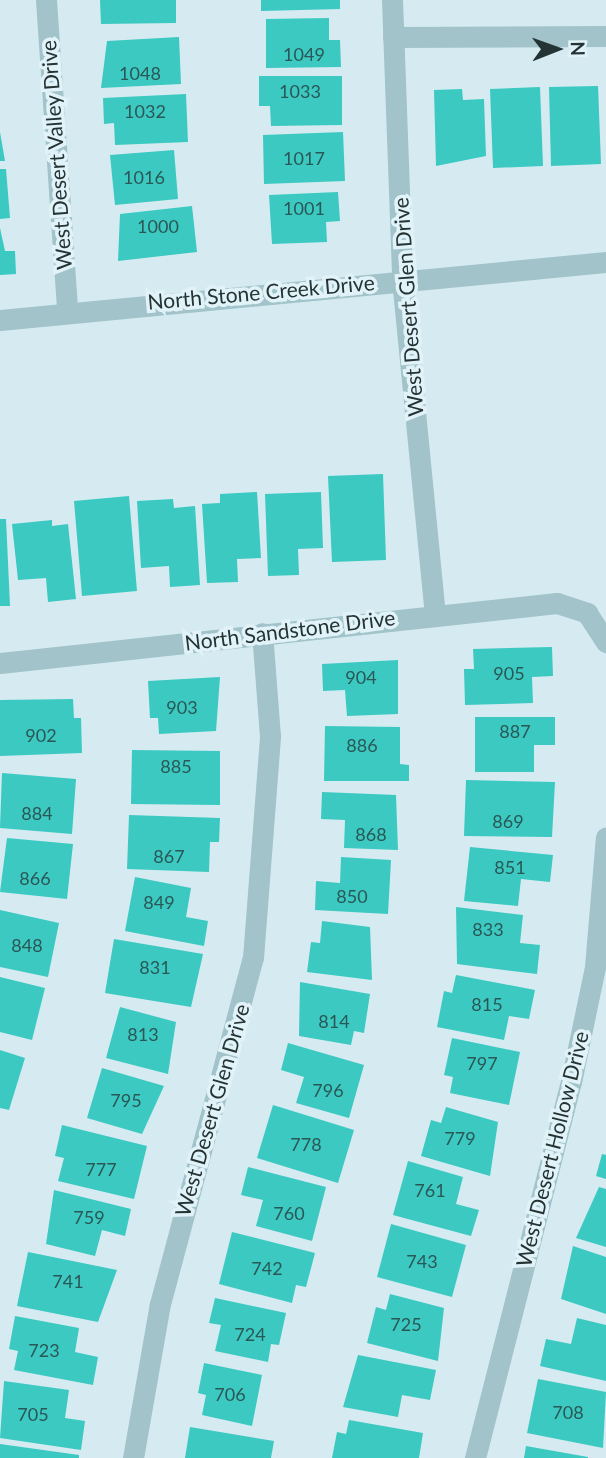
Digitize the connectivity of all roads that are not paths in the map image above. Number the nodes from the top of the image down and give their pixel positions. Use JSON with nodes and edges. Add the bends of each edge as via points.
{"nodes":[{"id":1,"x":46,"y":0,"type":"edge"},
{"id":2,"x":393,"y":0,"type":"edge"},
{"id":3,"x":606,"y":36,"type":"edge"},
{"id":4,"x":393,"y":37,"type":"junction"},
{"id":5,"x":606,"y":262,"type":"edge"},
{"id":6,"x":402,"y":279,"type":"junction"},
{"id":7,"x":68,"y":310,"type":"junction"},
{"id":8,"x":0,"y":320,"type":"edge"},
{"id":9,"x":435,"y":613,"type":"junction"},
{"id":10,"x":262,"y":633,"type":"junction"},
{"id":11,"x":606,"y":642,"type":"edge"},
{"id":12,"x":0,"y":663,"type":"edge"},
{"id":13,"x":606,"y":837,"type":"edge"},
{"id":14,"x":134,"y":1458,"type":"edge"},
{"id":15,"x":475,"y":1458,"type":"edge"}],
"edges":[{"from":1,"to":7,"type":"street","name":"West Desert Valley Drive"},
{"from":2,"to":4,"type":"street","name":"West Desert Glen Drive"},
{"from":3,"to":4,"type":"street"},
{"from":4,"to":6,"type":"street","name":"West Desert Glen Drive"},
{"from":5,"to":6,"type":"street","name":"North Stone Creek Drive"},
{"from":6,"to":7,"type":"street","name":"North Stone Creek Drive"},
{"from":6,"to":9,"type":"street","name":"West Desert Glen Drive"},
{"from":7,"to":8,"type":"street","name":"North Stone Creek Drive"},
{"from":9,"to":10,"type":"street","name":"North Sandstone Drive"},
{"from":9,"to":11,"type":"street","name":"North Sandstone Drive","via":[[557,603],[581,608]]},
{"from":10,"to":12,"type":"street","name":"North Sandstone Drive"},
{"from":10,"to":14,"type":"street","name":"West Desert Glen Drive","via":[[270,736],[253,958],[160,1304]]},
{"from":13,"to":15,"type":"street","name":"West Desert Hollow Drive","via":[[595,967],[571,1082]]}]}
